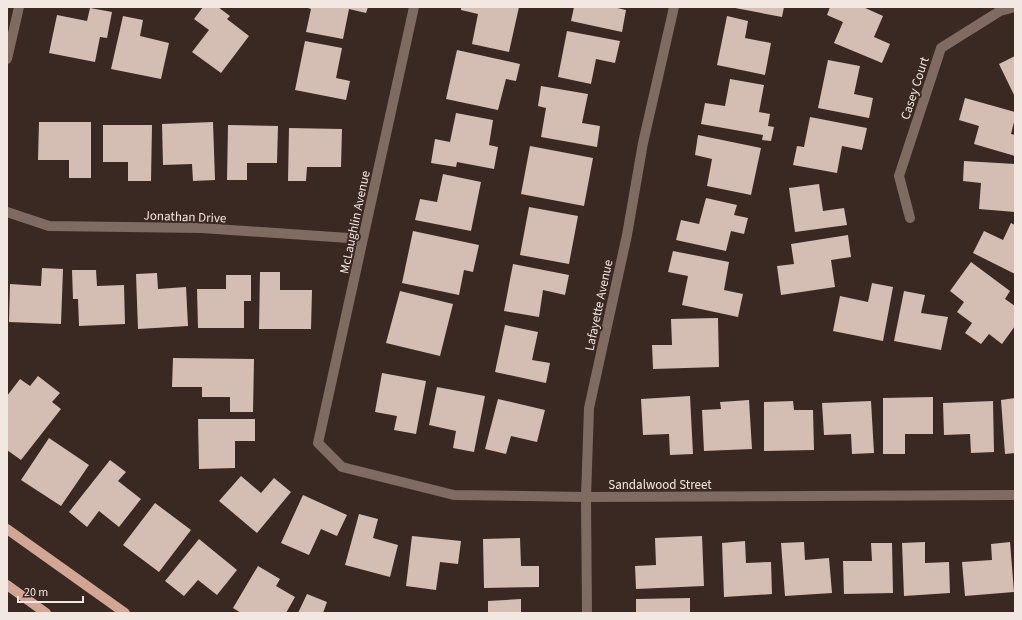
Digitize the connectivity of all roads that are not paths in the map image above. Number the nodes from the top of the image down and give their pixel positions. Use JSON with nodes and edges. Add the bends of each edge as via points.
{"nodes":[{"id":1,"x":19,"y":7,"type":"edge"},
{"id":2,"x":414,"y":7,"type":"edge"},
{"id":3,"x":674,"y":7,"type":"edge"},
{"id":4,"x":1015,"y":7,"type":"edge"},
{"id":5,"x":7,"y":58,"type":"edge"},
{"id":6,"x":7,"y":212,"type":"edge"},
{"id":7,"x":910,"y":218,"type":"dead end"},
{"id":8,"x":363,"y":240,"type":"junction"},
{"id":9,"x":318,"y":443,"type":"joint"},
{"id":10,"x":1015,"y":495,"type":"edge"},
{"id":11,"x":586,"y":497,"type":"junction"},
{"id":12,"x":7,"y":529,"type":"edge"},
{"id":13,"x":7,"y":585,"type":"edge"},
{"id":14,"x":46,"y":613,"type":"edge"},
{"id":15,"x":125,"y":613,"type":"edge"},
{"id":16,"x":587,"y":613,"type":"edge"}],
"edges":[{"from":1,"to":5,"type":"street"},
{"from":2,"to":8,"type":"street","name":"McLaughlin Avenue"},
{"from":3,"to":11,"type":"street","name":"Lafayette Avenue","via":[[643,143],[589,408]]},
{"from":4,"to":7,"type":"street","name":"Casey Court","via":[[1000,11],[941,48],[899,176]]},
{"from":6,"to":8,"type":"street","name":"Jonathan Drive","via":[[49,226],[202,228]]},
{"from":8,"to":9,"type":"street","name":"McLaughlin Avenue"},
{"from":9,"to":11,"type":"street","name":"Sandalwood Street","via":[[342,466],[454,495]]},
{"from":10,"to":11,"type":"street","name":"Sandalwood Street"},
{"from":11,"to":16,"type":"street","name":"Lafayette Avenue"},
{"from":12,"to":15,"type":"main road"},
{"from":13,"to":14,"type":"main road"}]}
